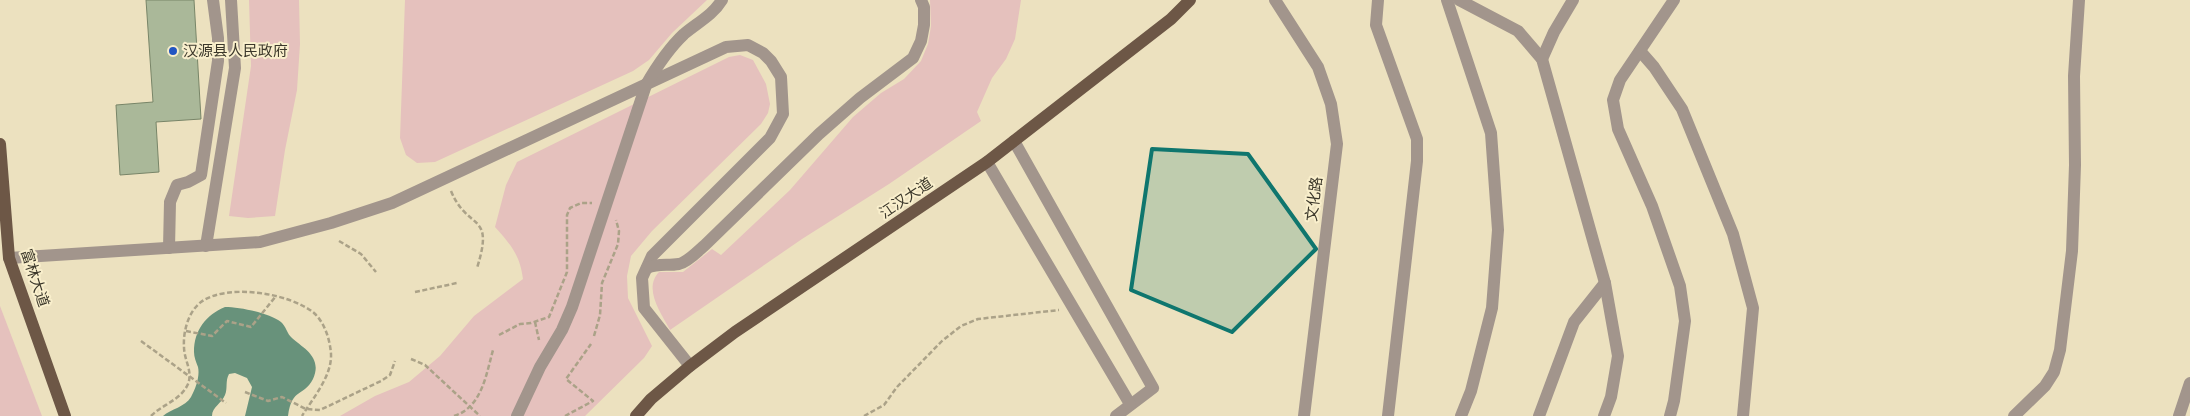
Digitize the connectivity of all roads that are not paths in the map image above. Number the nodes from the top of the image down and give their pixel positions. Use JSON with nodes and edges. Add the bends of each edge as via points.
{"nodes":[{"id":1,"x":213,"y":0,"type":"edge"},
{"id":2,"x":231,"y":0,"type":"edge"},
{"id":3,"x":922,"y":0,"type":"edge"},
{"id":4,"x":1190,"y":0,"type":"edge"},
{"id":5,"x":1275,"y":0,"type":"edge"},
{"id":6,"x":1378,"y":0,"type":"edge"},
{"id":7,"x":1447,"y":0,"type":"edge"},
{"id":8,"x":1459,"y":0,"type":"edge"},
{"id":9,"x":1573,"y":0,"type":"edge"},
{"id":10,"x":1674,"y":0,"type":"edge"},
{"id":11,"x":2078,"y":0,"type":"edge"},
{"id":12,"x":722,"y":2,"type":"edge"},
{"id":13,"x":1640,"y":51,"type":"junction"},
{"id":14,"x":1542,"y":59,"type":"junction"},
{"id":15,"x":646,"y":85,"type":"junction"},
{"id":16,"x":1014,"y":141,"type":"junction"},
{"id":17,"x":0,"y":144,"type":"edge"},
{"id":18,"x":987,"y":162,"type":"junction"},
{"id":19,"x":206,"y":246,"type":"junction"},
{"id":20,"x":169,"y":248,"type":"junction"},
{"id":21,"x":8,"y":258,"type":"junction"},
{"id":22,"x":647,"y":268,"type":"junction"},
{"id":23,"x":1604,"y":283,"type":"junction"},
{"id":24,"x":690,"y":366,"type":"junction"},
{"id":25,"x":2190,"y":383,"type":"edge"},
{"id":26,"x":1130,"y":404,"type":"junction"},
{"id":27,"x":65,"y":416,"type":"edge"},
{"id":28,"x":517,"y":416,"type":"edge"},
{"id":29,"x":636,"y":416,"type":"edge"},
{"id":30,"x":1116,"y":416,"type":"edge"},
{"id":31,"x":1304,"y":416,"type":"edge"},
{"id":32,"x":1388,"y":416,"type":"edge"},
{"id":33,"x":1461,"y":416,"type":"edge"},
{"id":34,"x":1539,"y":416,"type":"edge"},
{"id":35,"x":1604,"y":416,"type":"edge"},
{"id":36,"x":1670,"y":416,"type":"edge"},
{"id":37,"x":1743,"y":416,"type":"edge"},
{"id":38,"x":2014,"y":416,"type":"edge"},
{"id":39,"x":2179,"y":416,"type":"edge"}],
"edges":[{"from":1,"to":20,"type":"street","via":[[218,61],[201,175],[177,184],[170,202]]},
{"from":2,"to":19,"type":"street","via":[[235,68]]},
{"from":3,"to":22,"type":"street","via":[[924,25],[913,58],[818,134],[690,258],[681,264],[662,263]]},
{"from":4,"to":16,"type":"main road","name":"江汉大道","via":[[1171,19]]},
{"from":5,"to":31,"type":"street","name":"文化路","via":[[1318,67],[1331,104],[1337,144]]},
{"from":6,"to":32,"type":"street","via":[[1376,25],[1417,139]]},
{"from":7,"to":33,"type":"street","via":[[1491,134],[1498,230],[1492,308],[1471,391]]},
{"from":8,"to":14,"type":"street","via":[[1518,31]]},
{"from":9,"to":14,"type":"street"},
{"from":10,"to":13,"type":"street"},
{"from":11,"to":38,"type":"street","via":[[2072,251],[2060,350],[2054,372],[2045,386]]},
{"from":12,"to":15,"type":"street","via":[[661,58]]},
{"from":13,"to":36,"type":"street","via":[[1620,80],[1613,100],[1618,129],[1652,206],[1680,286],[1685,321]]},
{"from":13,"to":37,"type":"street","via":[[1682,109],[1733,234],[1753,308]]},
{"from":14,"to":23,"type":"street"},
{"from":15,"to":19,"type":"street","via":[[392,203],[260,242]]},
{"from":15,"to":22,"type":"street","via":[[726,47],[748,45],[767,57],[781,77],[783,114],[770,138],[668,238],[652,256]]},
{"from":15,"to":28,"type":"street","via":[[572,307]]},
{"from":16,"to":18,"type":"main road","name":"江汉大道"},
{"from":16,"to":26,"type":"street","via":[[1153,388]]},
{"from":17,"to":21,"type":"main road","name":"富林大道"},
{"from":18,"to":24,"type":"main road","name":"江汉大道","via":[[735,332]]},
{"from":18,"to":26,"type":"street"},
{"from":19,"to":20,"type":"street"},
{"from":20,"to":21,"type":"street"},
{"from":21,"to":27,"type":"main road","name":"富林大道"},
{"from":22,"to":24,"type":"street","via":[[642,278],[644,308]]},
{"from":23,"to":34,"type":"street","via":[[1574,322]]},
{"from":23,"to":35,"type":"street","via":[[1618,356]]},
{"from":24,"to":29,"type":"main road","name":"江汉大道"},
{"from":25,"to":39,"type":"street"},
{"from":26,"to":30,"type":"street"}]}
